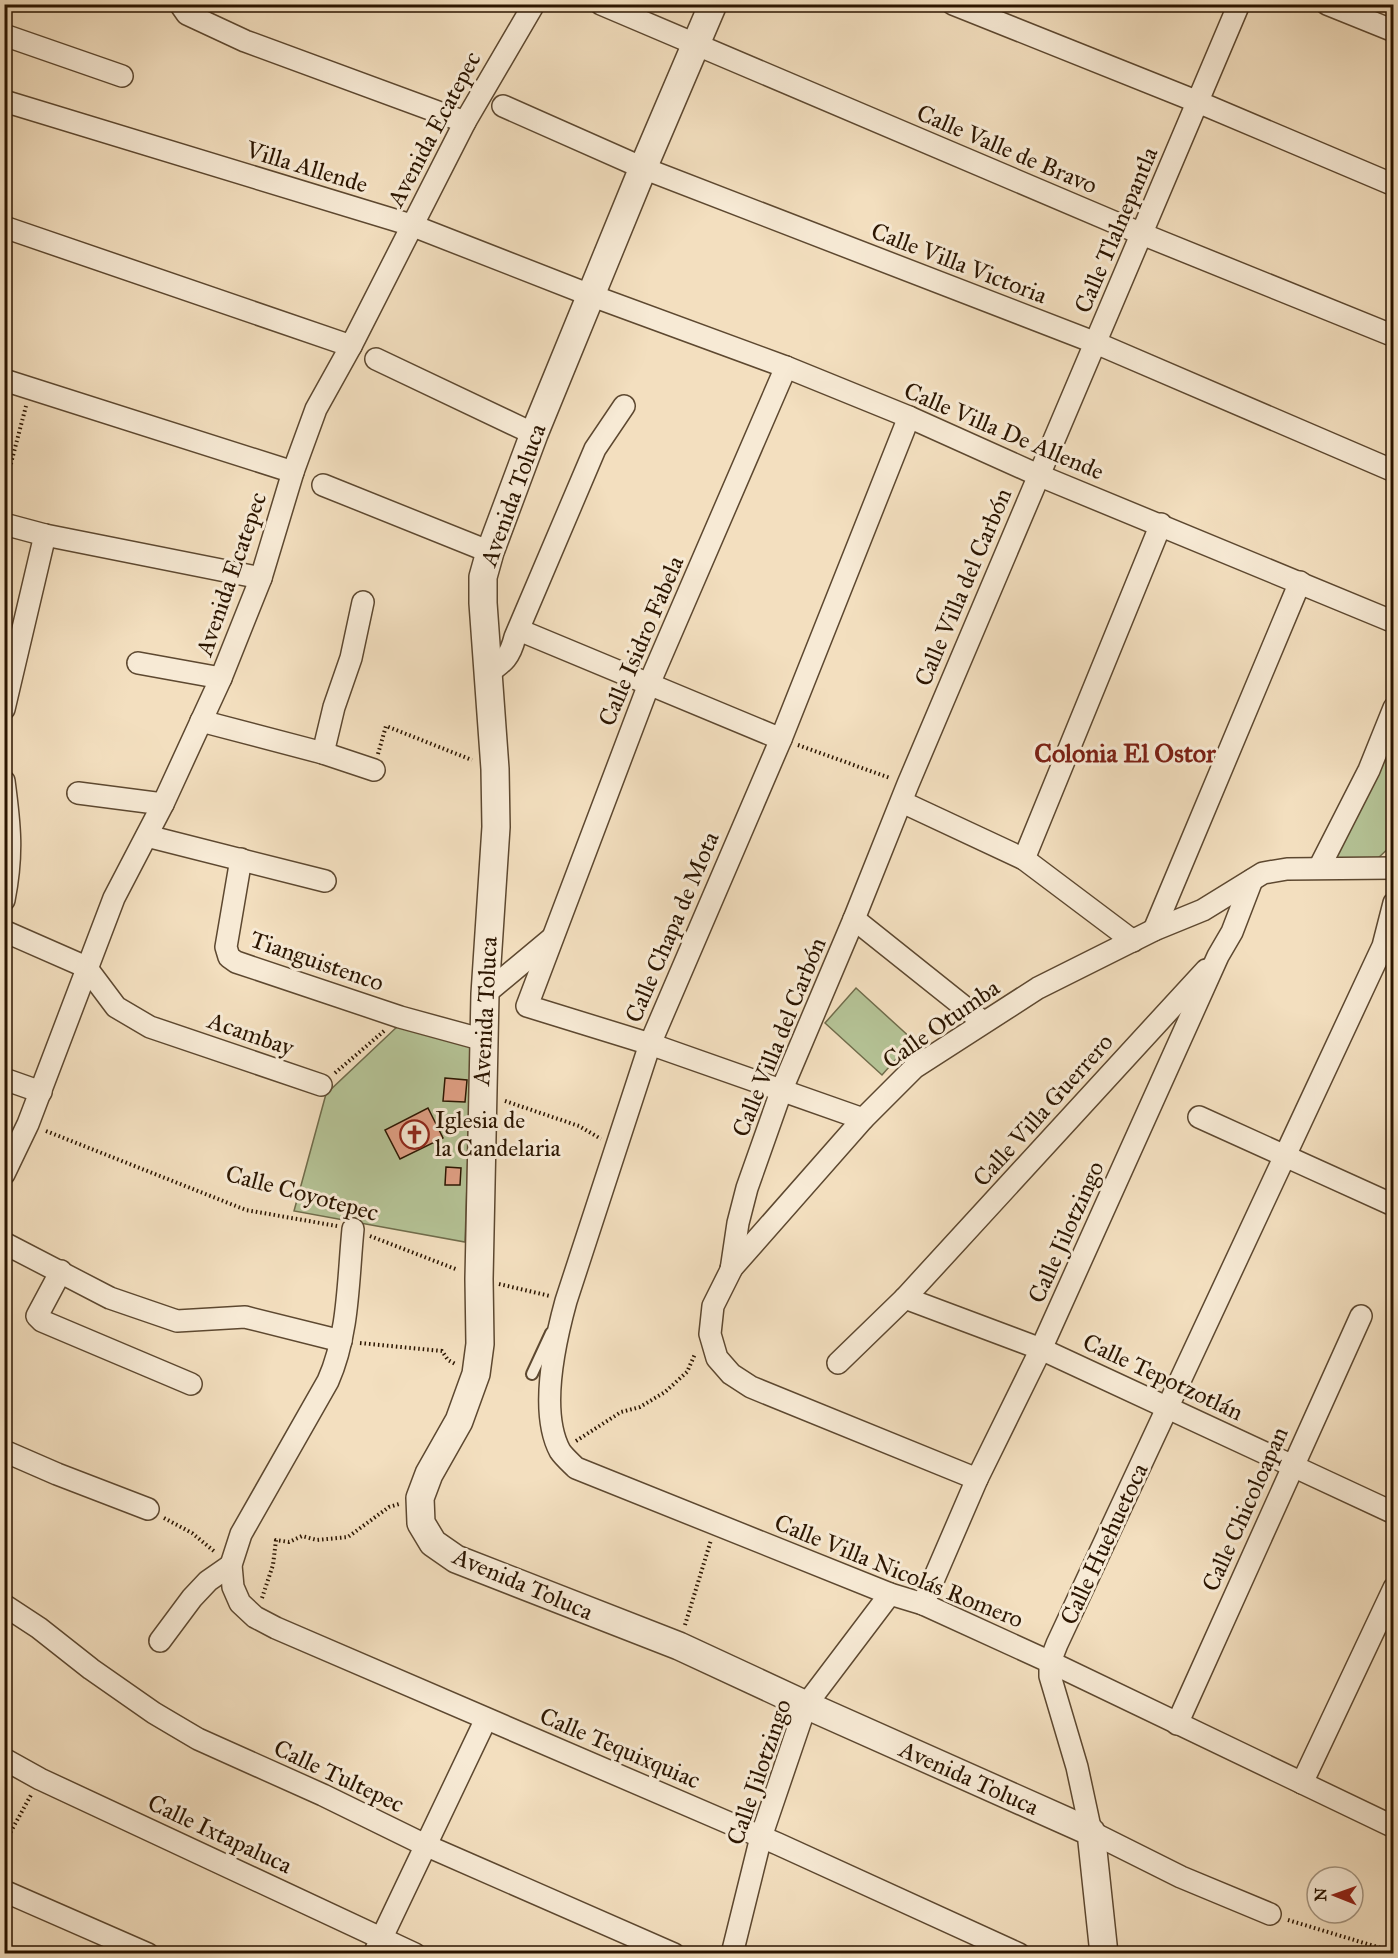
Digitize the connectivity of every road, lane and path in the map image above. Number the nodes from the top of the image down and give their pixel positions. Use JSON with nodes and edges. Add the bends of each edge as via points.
{"nodes":[{"id":1,"x":180,"y":4,"type":"edge"},
{"id":2,"x":534,"y":4,"type":"edge"},
{"id":3,"x":602,"y":4,"type":"edge"},
{"id":4,"x":713,"y":4,"type":"edge"},
{"id":5,"x":953,"y":4,"type":"edge"},
{"id":6,"x":1239,"y":4,"type":"edge"},
{"id":7,"x":1327,"y":4,"type":"edge"},
{"id":8,"x":1394,"y":31,"type":"edge"},
{"id":9,"x":4,"y":35,"type":"edge"},
{"id":10,"x":696,"y":46,"type":"junction"},
{"id":11,"x":122,"y":76,"type":"dead end"},
{"id":12,"x":4,"y":101,"type":"edge"},
{"id":13,"x":1198,"y":102,"type":"junction"},
{"id":14,"x":503,"y":106,"type":"dead end"},
{"id":15,"x":465,"y":122,"type":"junction"},
{"id":16,"x":643,"y":168,"type":"junction"},
{"id":17,"x":1394,"y":185,"type":"edge"},
{"id":18,"x":411,"y":225,"type":"junction"},
{"id":19,"x":4,"y":227,"type":"edge"},
{"id":20,"x":1142,"y":234,"type":"junction"},
{"id":21,"x":590,"y":295,"type":"junction"},
{"id":22,"x":1394,"y":336,"type":"edge"},
{"id":23,"x":1096,"y":343,"type":"junction"},
{"id":24,"x":351,"y":346,"type":"junction"},
{"id":25,"x":376,"y":359,"type":"dead end"},
{"id":26,"x":786,"y":367,"type":"junction"},
{"id":27,"x":4,"y":380,"type":"edge"},
{"id":28,"x":30,"y":389,"type":"junction"},
{"id":29,"x":624,"y":406,"type":"dead end"},
{"id":30,"x":909,"y":417,"type":"junction"},
{"id":31,"x":534,"y":434,"type":"junction"},
{"id":32,"x":1394,"y":471,"type":"edge"},
{"id":33,"x":292,"y":472,"type":"junction"},
{"id":34,"x":1038,"y":475,"type":"junction"},
{"id":35,"x":323,"y":485,"type":"dead end"},
{"id":36,"x":4,"y":490,"type":"edge"},
{"id":37,"x":4,"y":524,"type":"edge"},
{"id":38,"x":1161,"y":524,"type":"junction"},
{"id":39,"x":45,"y":535,"type":"junction"},
{"id":40,"x":490,"y":552,"type":"junction"},
{"id":41,"x":261,"y":578,"type":"junction"},
{"id":42,"x":1300,"y":582,"type":"junction"},
{"id":43,"x":363,"y":602,"type":"dead end"},
{"id":44,"x":1394,"y":622,"type":"edge"},
{"id":45,"x":519,"y":630,"type":"junction"},
{"id":46,"x":12,"y":646,"type":"edge"},
{"id":47,"x":138,"y":663,"type":"dead end"},
{"id":48,"x":488,"y":673,"type":"junction"},
{"id":49,"x":221,"y":678,"type":"junction"},
{"id":50,"x":649,"y":684,"type":"junction"},
{"id":51,"x":1394,"y":708,"type":"edge"},
{"id":52,"x":4,"y":709,"type":"edge"},
{"id":53,"x":201,"y":721,"type":"junction"},
{"id":54,"x":781,"y":739,"type":"junction"},
{"id":55,"x":323,"y":753,"type":"junction"},
{"id":56,"x":495,"y":769,"type":"junction"},
{"id":57,"x":374,"y":770,"type":"joint"},
{"id":58,"x":4,"y":781,"type":"edge"},
{"id":59,"x":78,"y":793,"type":"dead end"},
{"id":60,"x":905,"y":793,"type":"junction"},
{"id":61,"x":164,"y":804,"type":"junction"},
{"id":62,"x":147,"y":836,"type":"junction"},
{"id":63,"x":241,"y":859,"type":"junction"},
{"id":64,"x":1024,"y":859,"type":"junction"},
{"id":65,"x":1319,"y":868,"type":"junction"},
{"id":66,"x":1394,"y":868,"type":"edge"},
{"id":67,"x":1252,"y":880,"type":"junction"},
{"id":68,"x":326,"y":881,"type":"dead end"},
{"id":69,"x":4,"y":900,"type":"edge"},
{"id":70,"x":1394,"y":903,"type":"edge"},
{"id":71,"x":1203,"y":910,"type":"junction"},
{"id":72,"x":854,"y":919,"type":"junction"},
{"id":73,"x":1154,"y":930,"type":"junction"},
{"id":74,"x":4,"y":931,"type":"edge"},
{"id":75,"x":1232,"y":932,"type":"junction"},
{"id":76,"x":552,"y":939,"type":"junction"},
{"id":77,"x":1133,"y":941,"type":"junction"},
{"id":78,"x":1218,"y":956,"type":"junction"},
{"id":79,"x":87,"y":967,"type":"junction"},
{"id":80,"x":485,"y":994,"type":"junction"},
{"id":81,"x":400,"y":1017,"type":"junction"},
{"id":82,"x":983,"y":1022,"type":"junction"},
{"id":83,"x":484,"y":1040,"type":"junction"},
{"id":84,"x":650,"y":1044,"type":"junction"},
{"id":85,"x":4,"y":1078,"type":"edge"},
{"id":86,"x":321,"y":1085,"type":"joint"},
{"id":87,"x":782,"y":1089,"type":"junction"},
{"id":88,"x":41,"y":1092,"type":"junction"},
{"id":89,"x":482,"y":1094,"type":"junction"},
{"id":90,"x":1199,"y":1117,"type":"dead end"},
{"id":91,"x":863,"y":1119,"type":"junction"},
{"id":92,"x":28,"y":1124,"type":"junction"},
{"id":93,"x":616,"y":1148,"type":"junction"},
{"id":94,"x":1284,"y":1156,"type":"junction"},
{"id":95,"x":4,"y":1173,"type":"edge"},
{"id":96,"x":1390,"y":1204,"type":"dead end"},
{"id":97,"x":353,"y":1229,"type":"junction"},
{"id":98,"x":4,"y":1243,"type":"edge"},
{"id":99,"x":731,"y":1270,"type":"junction"},
{"id":100,"x":61,"y":1271,"type":"junction"},
{"id":101,"x":479,"y":1279,"type":"junction"},
{"id":102,"x":905,"y":1298,"type":"junction"},
{"id":103,"x":566,"y":1301,"type":"junction"},
{"id":104,"x":1361,"y":1316,"type":"dead end"},
{"id":105,"x":710,"y":1334,"type":"junction"},
{"id":106,"x":341,"y":1341,"type":"junction"},
{"id":107,"x":1041,"y":1349,"type":"junction"},
{"id":108,"x":838,"y":1363,"type":"dead end"},
{"id":109,"x":476,"y":1374,"type":"junction"},
{"id":110,"x":532,"y":1374,"type":"dead end"},
{"id":111,"x":191,"y":1384,"type":"dead end"},
{"id":112,"x":1169,"y":1407,"type":"junction"},
{"id":113,"x":4,"y":1451,"type":"edge"},
{"id":114,"x":561,"y":1451,"type":"junction"},
{"id":115,"x":1293,"y":1466,"type":"junction"},
{"id":116,"x":576,"y":1468,"type":"joint"},
{"id":117,"x":977,"y":1479,"type":"junction"},
{"id":118,"x":420,"y":1498,"type":"junction"},
{"id":119,"x":148,"y":1509,"type":"joint"},
{"id":120,"x":1394,"y":1513,"type":"edge"},
{"id":121,"x":716,"y":1524,"type":"junction"},
{"id":122,"x":231,"y":1565,"type":"junction"},
{"id":123,"x":1394,"y":1588,"type":"edge"},
{"id":124,"x":890,"y":1594,"type":"junction"},
{"id":125,"x":923,"y":1604,"type":"junction"},
{"id":126,"x":4,"y":1605,"type":"edge"},
{"id":127,"x":255,"y":1617,"type":"junction"},
{"id":128,"x":160,"y":1641,"type":"dead end"},
{"id":129,"x":679,"y":1646,"type":"junction"},
{"id":130,"x":1050,"y":1662,"type":"junction"},
{"id":131,"x":806,"y":1705,"type":"junction"},
{"id":132,"x":486,"y":1719,"type":"junction"},
{"id":133,"x":1177,"y":1724,"type":"junction"},
{"id":134,"x":4,"y":1760,"type":"edge"},
{"id":135,"x":40,"y":1779,"type":"junction"},
{"id":136,"x":1302,"y":1783,"type":"junction"},
{"id":137,"x":1394,"y":1827,"type":"edge"},
{"id":138,"x":1091,"y":1832,"type":"junction"},
{"id":139,"x":761,"y":1837,"type":"junction"},
{"id":140,"x":4,"y":1844,"type":"edge"},
{"id":141,"x":425,"y":1845,"type":"junction"},
{"id":142,"x":4,"y":1892,"type":"edge"},
{"id":143,"x":1270,"y":1914,"type":"joint"},
{"id":144,"x":377,"y":1945,"type":"edge"},
{"id":145,"x":1394,"y":1952,"type":"edge"},
{"id":146,"x":148,"y":1953,"type":"edge"},
{"id":147,"x":416,"y":1953,"type":"edge"},
{"id":148,"x":674,"y":1953,"type":"edge"},
{"id":149,"x":732,"y":1953,"type":"edge"},
{"id":150,"x":1019,"y":1953,"type":"edge"},
{"id":151,"x":1104,"y":1953,"type":"edge"}],
"edges":[{"from":1,"to":15,"type":"street","via":[[187,14],[245,41]]},
{"from":2,"to":15,"type":"street","name":"Avenida Ecatepec"},
{"from":3,"to":10,"type":"street","name":"Calle Valle de Bravo"},
{"from":4,"to":10,"type":"street","name":"Avenida Toluca"},
{"from":5,"to":13,"type":"street"},
{"from":6,"to":13,"type":"street","name":"Calle Tlalnepantla"},
{"from":7,"to":8,"type":"street"},
{"from":9,"to":11,"type":"street"},
{"from":10,"to":16,"type":"street","name":"Avenida Toluca"},
{"from":10,"to":20,"type":"street","name":"Calle Valle de Bravo"},
{"from":12,"to":18,"type":"street","name":"Villa Allende"},
{"from":13,"to":17,"type":"street"},
{"from":13,"to":20,"type":"street","name":"Calle Tlalnepantla"},
{"from":14,"to":16,"type":"street","name":"Calle Villa Victoria"},
{"from":15,"to":18,"type":"street","name":"Avenida Ecatepec"},
{"from":16,"to":21,"type":"street","name":"Avenida Toluca"},
{"from":16,"to":23,"type":"street","name":"Calle Villa Victoria"},
{"from":18,"to":21,"type":"street","name":"Villa Allende"},
{"from":18,"to":24,"type":"street","name":"Avenida Ecatepec"},
{"from":19,"to":24,"type":"street"},
{"from":20,"to":22,"type":"street","name":"Calle Valle de Bravo"},
{"from":20,"to":23,"type":"street","name":"Calle Tlalnepantla"},
{"from":21,"to":26,"type":"street","name":"Calle Villa De Allende"},
{"from":21,"to":31,"type":"street","name":"Avenida Toluca"},
{"from":23,"to":32,"type":"street","name":"Calle Villa Victoria"},
{"from":23,"to":34,"type":"street","name":"Calle Tlalnepantla"},
{"from":24,"to":33,"type":"street","name":"Avenida Ecatepec","via":[[316,410]]},
{"from":25,"to":31,"type":"street"},
{"from":26,"to":30,"type":"street","name":"Calle Villa De Allende"},
{"from":26,"to":50,"type":"street","name":"Calle Isidro Fabela"},
{"from":27,"to":28,"type":"street"},
{"from":28,"to":33,"type":"street"},
{"from":28,"to":36,"type":"path"},
{"from":29,"to":45,"type":"street","via":[[595,449]]},
{"from":30,"to":34,"type":"street","name":"Calle Villa De Allende"},
{"from":30,"to":54,"type":"street","name":"Calle Chapa de Mota"},
{"from":31,"to":40,"type":"street","name":"Avenida Toluca"},
{"from":33,"to":41,"type":"street","name":"Avenida Ecatepec"},
{"from":34,"to":38,"type":"street","name":"Calle Villa De Allende"},
{"from":34,"to":60,"type":"street","name":"Calle Villa del Carbón"},
{"from":35,"to":40,"type":"street"},
{"from":37,"to":39,"type":"street"},
{"from":38,"to":42,"type":"street","name":"Calle Villa De Allende"},
{"from":38,"to":64,"type":"street"},
{"from":39,"to":41,"type":"street"},
{"from":39,"to":46,"type":"street"},
{"from":40,"to":48,"type":"street","name":"Avenida Toluca","via":[[483,577]]},
{"from":41,"to":49,"type":"street","name":"Avenida Ecatepec"},
{"from":42,"to":44,"type":"street","name":"Calle Villa De Allende"},
{"from":42,"to":73,"type":"street"},
{"from":43,"to":55,"type":"street"},
{"from":45,"to":48,"type":"street","via":[[504,662]]},
{"from":45,"to":50,"type":"street"},
{"from":46,"to":52,"type":"street"},
{"from":47,"to":49,"type":"street"},
{"from":48,"to":56,"type":"street","name":"Avenida Toluca"},
{"from":49,"to":53,"type":"street","name":"Avenida Ecatepec"},
{"from":50,"to":54,"type":"street"},
{"from":50,"to":76,"type":"street","name":"Calle Isidro Fabela"},
{"from":51,"to":65,"type":"street","via":[[1369,770]]},
{"from":53,"to":55,"type":"street"},
{"from":53,"to":61,"type":"street","name":"Avenida Ecatepec"},
{"from":54,"to":60,"type":"path"},
{"from":54,"to":84,"type":"street","name":"Calle Chapa de Mota"},
{"from":55,"to":57,"type":"street"},
{"from":56,"to":57,"type":"path","via":[[386,726]]},
{"from":56,"to":80,"type":"street","name":"Avenida Toluca","via":[[496,827]]},
{"from":58,"to":69,"type":"street","via":[[11,833]]},
{"from":59,"to":61,"type":"street"},
{"from":60,"to":64,"type":"street"},
{"from":60,"to":72,"type":"street","name":"Calle Villa del Carbón"},
{"from":61,"to":62,"type":"street","name":"Avenida Ecatepec"},
{"from":62,"to":63,"type":"street"},
{"from":62,"to":79,"type":"street","name":"Avenida Ecatepec","via":[[114,898]]},
{"from":63,"to":68,"type":"street"},
{"from":63,"to":81,"type":"street","name":"Tianguistenco","via":[[226,947],[229,957]]},
{"from":64,"to":77,"type":"street"},
{"from":65,"to":66,"type":"street","name":"Calle Otumba"},
{"from":65,"to":67,"type":"street","name":"Calle Otumba","via":[[1279,870]]},
{"from":67,"to":71,"type":"street","name":"Calle Otumba"},
{"from":67,"to":75,"type":"street","name":"Calle Jilotzingo"},
{"from":70,"to":94,"type":"street","name":"Calle Huehuetoca","via":[[1383,946]]},
{"from":71,"to":73,"type":"street","name":"Calle Otumba"},
{"from":71,"to":75,"type":"street","via":[[1220,912],[1228,919]]},
{"from":72,"to":82,"type":"street"},
{"from":72,"to":87,"type":"street","name":"Calle Villa del Carbón"},
{"from":73,"to":77,"type":"street","name":"Calle Otumba"},
{"from":74,"to":79,"type":"street"},
{"from":75,"to":78,"type":"street","name":"Calle Jilotzingo"},
{"from":76,"to":80,"type":"street","name":"Calle Isidro Fabela"},
{"from":76,"to":84,"type":"street","name":"Calle Isidro Fabela","via":[[527,1006]]},
{"from":77,"to":82,"type":"street","name":"Calle Otumba","via":[[1038,988]]},
{"from":78,"to":102,"type":"street","name":"Calle Villa Guerrero"},
{"from":78,"to":107,"type":"street","name":"Calle Jilotzingo"},
{"from":79,"to":86,"type":"street","name":"Acambay","via":[[116,1007],[150,1027]]},
{"from":79,"to":88,"type":"street","name":"Avenida Ecatepec"},
{"from":80,"to":83,"type":"street","name":"Avenida Toluca"},
{"from":81,"to":83,"type":"street","name":"Tianguistenco"},
{"from":81,"to":86,"type":"path"},
{"from":82,"to":91,"type":"street","name":"Calle Otumba","via":[[914,1068]]},
{"from":83,"to":89,"type":"street","name":"Avenida Toluca"},
{"from":84,"to":87,"type":"street"},
{"from":84,"to":93,"type":"street","name":"Calle Chapa de Mota"},
{"from":85,"to":88,"type":"street"},
{"from":87,"to":91,"type":"street"},
{"from":87,"to":99,"type":"street","name":"Calle Villa del Carbón","via":[[747,1188]]},
{"from":88,"to":92,"type":"street","name":"Avenida Ecatepec"},
{"from":89,"to":93,"type":"path","via":[[579,1126]]},
{"from":89,"to":101,"type":"street","name":"Avenida Toluca"},
{"from":90,"to":94,"type":"street"},
{"from":91,"to":99,"type":"street","name":"Calle Otumba"},
{"from":92,"to":95,"type":"street","name":"Avenida Ecatepec"},
{"from":92,"to":97,"type":"path","name":"Calle Coyotepec","via":[[246,1210]]},
{"from":93,"to":103,"type":"street","name":"Calle Chapa de Mota"},
{"from":94,"to":96,"type":"street"},
{"from":94,"to":112,"type":"street","name":"Calle Huehuetoca"},
{"from":97,"to":101,"type":"path","name":"Calle Coyotepec"},
{"from":97,"to":106,"type":"street","name":"Calle Tequixquiac"},
{"from":98,"to":100,"type":"street"},
{"from":99,"to":105,"type":"street","name":"Calle Villa del Carbón","via":[[713,1306]]},
{"from":100,"to":106,"type":"street","via":[[110,1298],[177,1321],[245,1317]]},
{"from":100,"to":111,"type":"street","via":[[40,1308],[37,1316],[42,1321]]},
{"from":101,"to":103,"type":"path","name":"Calle Coyotepec"},
{"from":101,"to":109,"type":"street","name":"Avenida Toluca","via":[[480,1344]]},
{"from":102,"to":107,"type":"street","name":"Calle Tepotzotlán"},
{"from":102,"to":108,"type":"street","name":"Calle Villa Guerrero"},
{"from":103,"to":110,"type":"lane"},
{"from":103,"to":114,"type":"street","name":"Calle Chapa de Mota","via":[[555,1342],[551,1379],[553,1431]]},
{"from":104,"to":115,"type":"street","name":"Calle Chicoloapan"},
{"from":105,"to":114,"type":"path","via":[[687,1372],[665,1392],[640,1407],[621,1412]]},
{"from":105,"to":117,"type":"street","name":"Calle Villa del Carbón","via":[[717,1358],[751,1388]]},
{"from":106,"to":109,"type":"path","via":[[442,1351],[448,1360]]},
{"from":106,"to":122,"type":"street","name":"Calle Tequixquiac","via":[[328,1381],[241,1534]]},
{"from":107,"to":112,"type":"street","name":"Calle Tepotzotlán"},
{"from":107,"to":117,"type":"street","name":"Calle Jilotzingo"},
{"from":109,"to":118,"type":"street","name":"Avenida Toluca","via":[[459,1421]]},
{"from":112,"to":115,"type":"street","name":"Calle Tepotzotlán"},
{"from":112,"to":130,"type":"street","name":"Calle Huehuetoca"},
{"from":113,"to":119,"type":"street"},
{"from":114,"to":116,"type":"street","name":"Calle Chapa de Mota"},
{"from":115,"to":120,"type":"street","name":"Calle Tepotzotlán"},
{"from":115,"to":133,"type":"street","name":"Calle Chicoloapan"},
{"from":116,"to":121,"type":"street","name":"Calle Villa Nicolás Romero"},
{"from":117,"to":125,"type":"street","name":"Calle Jilotzingo"},
{"from":118,"to":127,"type":"path","via":[[389,1507],[348,1537],[276,1540],[273,1565]]},
{"from":118,"to":129,"type":"street","name":"Avenida Toluca","via":[[421,1523],[433,1543],[456,1559]]},
{"from":119,"to":122,"type":"path","via":[[192,1533]]},
{"from":121,"to":124,"type":"street","name":"Calle Villa Nicolás Romero"},
{"from":121,"to":129,"type":"path"},
{"from":122,"to":127,"type":"street","name":"Calle Tequixquiac","via":[[233,1587],[240,1603]]},
{"from":122,"to":128,"type":"street","via":[[200,1589]]},
{"from":123,"to":136,"type":"street"},
{"from":124,"to":125,"type":"street","name":"Calle Villa Nicolás Romero"},
{"from":124,"to":131,"type":"street","name":"Calle Jilotzingo"},
{"from":125,"to":130,"type":"street","name":"Calle Villa Nicolás Romero"},
{"from":126,"to":141,"type":"street","name":"Calle Tultepec","via":[[154,1713],[198,1739]]},
{"from":127,"to":132,"type":"street","name":"Calle Tequixquiac"},
{"from":129,"to":131,"type":"street","name":"Avenida Toluca"},
{"from":130,"to":133,"type":"street","name":"Calle Villa Nicolás Romero"},
{"from":130,"to":138,"type":"street","via":[[1050,1677],[1077,1767]]},
{"from":131,"to":138,"type":"street","name":"Avenida Toluca"},
{"from":131,"to":139,"type":"street","name":"Calle Jilotzingo"},
{"from":132,"to":139,"type":"street","name":"Calle Tequixquiac"},
{"from":132,"to":141,"type":"street"},
{"from":133,"to":136,"type":"street","name":"Calle Villa Nicolás Romero"},
{"from":134,"to":135,"type":"street","name":"Calle Ixtapaluca"},
{"from":135,"to":140,"type":"path"},
{"from":135,"to":144,"type":"street","name":"Calle Ixtapaluca"},
{"from":136,"to":137,"type":"street","name":"Calle Villa Nicolás Romero"},
{"from":138,"to":143,"type":"street","via":[[1181,1877]]},
{"from":138,"to":151,"type":"street"},
{"from":139,"to":149,"type":"street","name":"Calle Jilotzingo"},
{"from":139,"to":150,"type":"street","name":"Calle Tequixquiac"},
{"from":141,"to":144,"type":"street"},
{"from":141,"to":148,"type":"street","name":"Calle Tultepec"},
{"from":142,"to":146,"type":"street"},
{"from":143,"to":145,"type":"path"},
{"from":144,"to":147,"type":"street","name":"Calle Ixtapaluca"}]}
